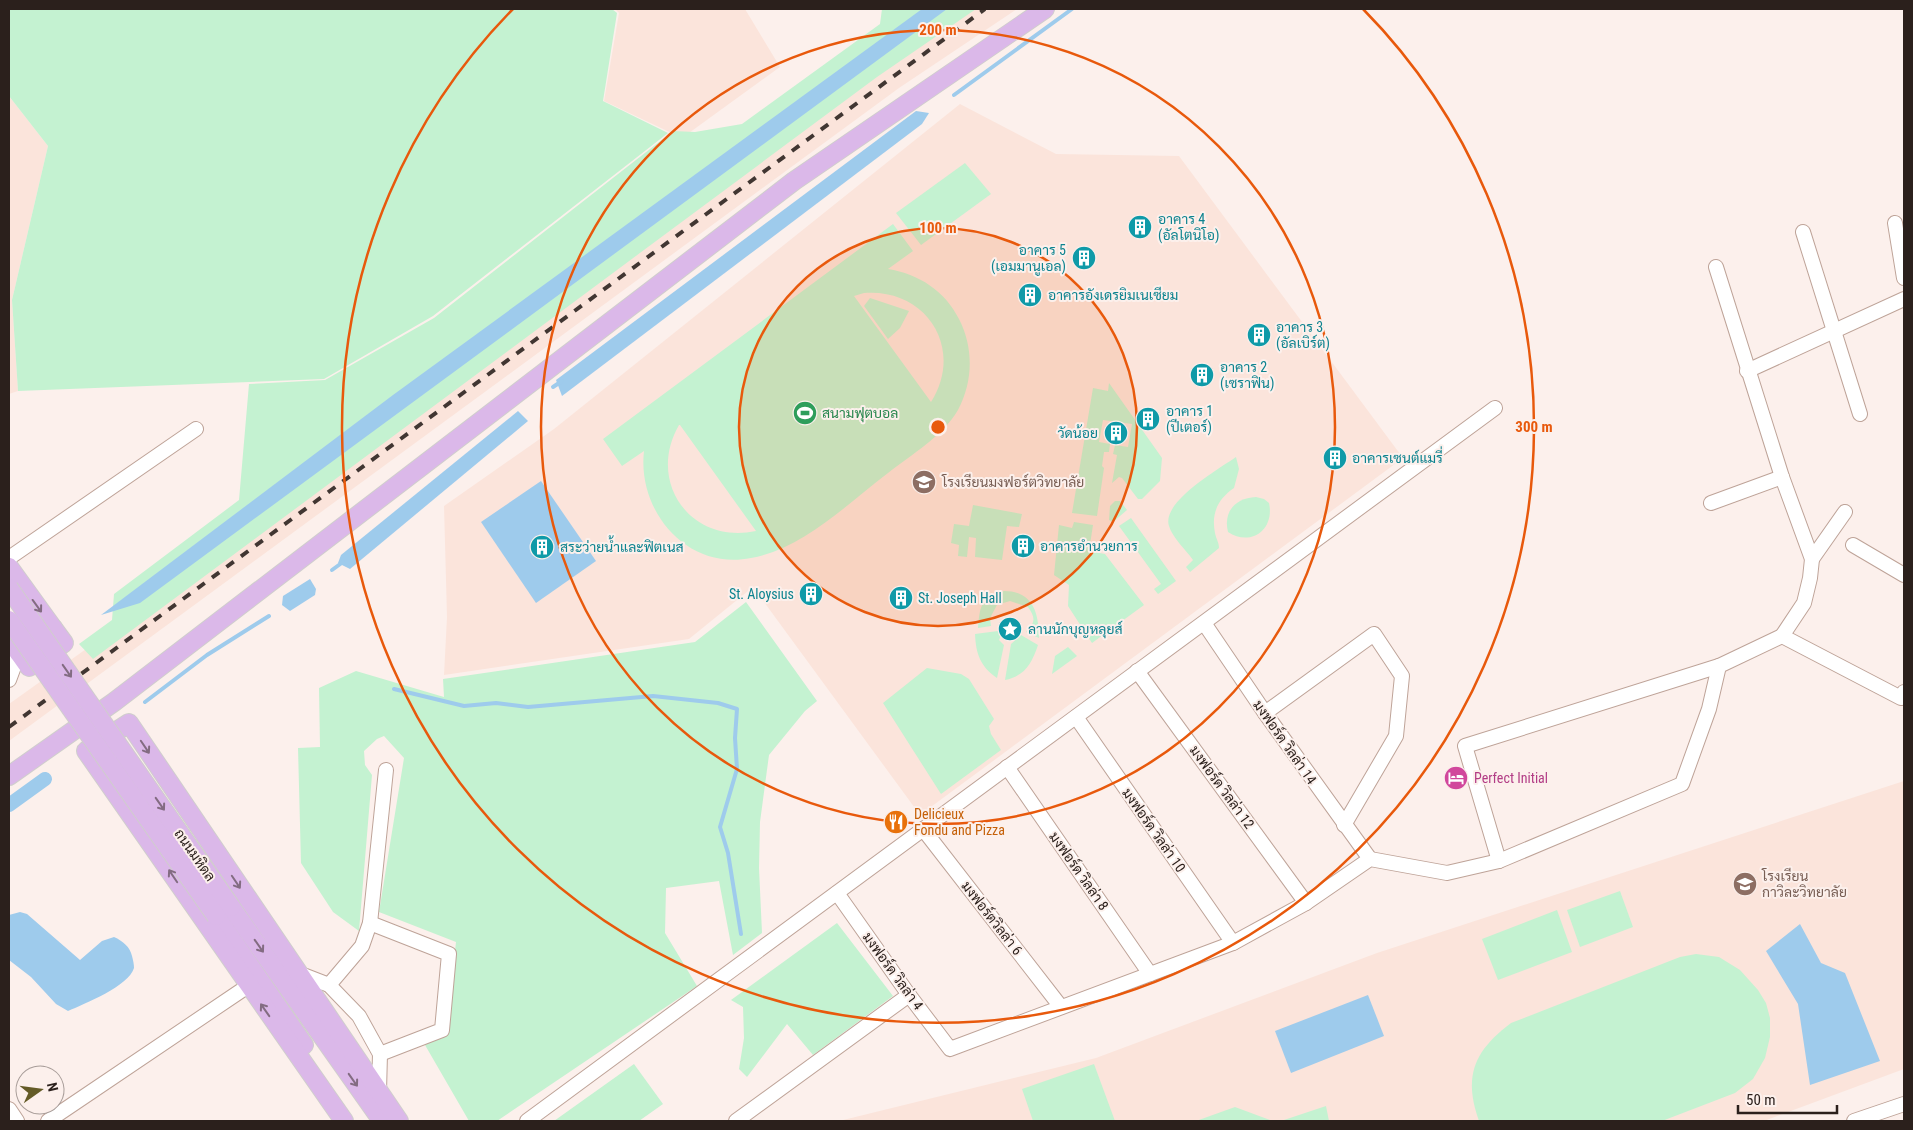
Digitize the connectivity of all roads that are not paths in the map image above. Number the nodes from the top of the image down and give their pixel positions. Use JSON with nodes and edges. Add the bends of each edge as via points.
{"nodes":[{"id":1,"x":1045,"y":9,"type":"edge"},
{"id":2,"x":1895,"y":223,"type":"dead end"},
{"id":3,"x":1803,"y":232,"type":"dead end"},
{"id":4,"x":1716,"y":267,"type":"dead end"},
{"id":5,"x":1904,"y":278,"type":"edge"},
{"id":6,"x":1904,"y":299,"type":"edge"},
{"id":7,"x":1833,"y":333,"type":"junction"},
{"id":8,"x":1747,"y":370,"type":"junction"},
{"id":9,"x":1496,"y":408,"type":"dead end"},
{"id":10,"x":1860,"y":414,"type":"dead end"},
{"id":11,"x":196,"y":429,"type":"dead end"},
{"id":12,"x":1782,"y":477,"type":"junction"},
{"id":13,"x":1711,"y":503,"type":"dead end"},
{"id":14,"x":1845,"y":512,"type":"dead end"},
{"id":15,"x":1853,"y":546,"type":"dead end"},
{"id":16,"x":9,"y":558,"type":"edge"},
{"id":17,"x":1812,"y":559,"type":"junction"},
{"id":18,"x":9,"y":567,"type":"edge"},
{"id":19,"x":1904,"y":575,"type":"edge"},
{"id":20,"x":9,"y":588,"type":"edge"},
{"id":21,"x":9,"y":620,"type":"edge"},
{"id":22,"x":1204,"y":623,"type":"junction"},
{"id":23,"x":1782,"y":636,"type":"junction"},
{"id":24,"x":9,"y":638,"type":"edge"},
{"id":25,"x":24,"y":660,"type":"junction"},
{"id":26,"x":1719,"y":666,"type":"junction"},
{"id":27,"x":1137,"y":671,"type":"junction"},
{"id":28,"x":9,"y":680,"type":"edge"},
{"id":29,"x":1904,"y":692,"type":"edge"},
{"id":30,"x":114,"y":702,"type":"junction"},
{"id":31,"x":1265,"y":713,"type":"junction"},
{"id":32,"x":1076,"y":717,"type":"junction"},
{"id":33,"x":129,"y":723,"type":"junction"},
{"id":34,"x":72,"y":731,"type":"junction"},
{"id":35,"x":86,"y":751,"type":"junction"},
{"id":36,"x":1008,"y":767,"type":"junction"},
{"id":37,"x":386,"y":770,"type":"dead end"},
{"id":38,"x":9,"y":776,"type":"edge"},
{"id":39,"x":1344,"y":825,"type":"junction"},
{"id":40,"x":923,"y":829,"type":"junction"},
{"id":41,"x":1370,"y":859,"type":"junction"},
{"id":42,"x":1499,"y":860,"type":"junction"},
{"id":43,"x":837,"y":893,"type":"junction"},
{"id":44,"x":1306,"y":903,"type":"junction"},
{"id":45,"x":370,"y":922,"type":"junction"},
{"id":46,"x":1233,"y":943,"type":"junction"},
{"id":47,"x":297,"y":973,"type":"junction"},
{"id":48,"x":1150,"y":974,"type":"junction"},
{"id":49,"x":329,"y":985,"type":"junction"},
{"id":50,"x":248,"y":986,"type":"junction"},
{"id":51,"x":909,"y":995,"type":"junction"},
{"id":52,"x":1061,"y":1007,"type":"junction"},
{"id":53,"x":380,"y":1054,"type":"junction"},
{"id":54,"x":379,"y":1091,"type":"junction"},
{"id":55,"x":1904,"y":1104,"type":"edge"},
{"id":56,"x":755,"y":1107,"type":"junction"},
{"id":57,"x":1886,"y":1116,"type":"edge"},
{"id":58,"x":530,"y":1120,"type":"edge"},
{"id":59,"x":48,"y":1121,"type":"edge"},
{"id":60,"x":344,"y":1121,"type":"edge"},
{"id":61,"x":356,"y":1121,"type":"edge"},
{"id":62,"x":382,"y":1121,"type":"edge"},
{"id":63,"x":399,"y":1121,"type":"edge"},
{"id":64,"x":736,"y":1121,"type":"edge"},
{"id":65,"x":757,"y":1121,"type":"edge"},
{"id":66,"x":1854,"y":1121,"type":"edge"}],
"edges":[{"from":1,"to":30,"type":"main road","via":[[794,181]]},
{"from":2,"to":5,"type":"street"},
{"from":3,"to":7,"type":"street"},
{"from":4,"to":8,"type":"street"},
{"from":6,"to":7,"type":"street"},
{"from":7,"to":8,"type":"street"},
{"from":7,"to":10,"type":"street"},
{"from":8,"to":12,"type":"street"},
{"from":9,"to":22,"type":"street"},
{"from":11,"to":16,"type":"street"},
{"from":12,"to":13,"type":"street"},
{"from":12,"to":17,"type":"street"},
{"from":14,"to":17,"type":"street"},
{"from":15,"to":19,"type":"street"},
{"from":17,"to":23,"type":"street","via":[[1804,603]]},
{"from":18,"to":25,"type":"main road","one_way":true,"via":[[53,628]]},
{"from":20,"to":62,"type":"main road","name":"ถนนมหิดล","one_way":true,"bridge":true},
{"from":21,"to":61,"type":"main road","name":"ถนนมหิดล","bridge":true},
{"from":22,"to":27,"type":"street"},
{"from":22,"to":31,"type":"street","name":"มงฟอร์ด วิลล่า 14"},
{"from":23,"to":26,"type":"street"},
{"from":23,"to":29,"type":"street","via":[[1901,698]]},
{"from":24,"to":25,"type":"main road"},
{"from":25,"to":28,"type":"street"},
{"from":26,"to":42,"type":"street","via":[[1709,709],[1682,784]]},
{"from":26,"to":42,"type":"street","via":[[1465,746]]},
{"from":27,"to":32,"type":"street"},
{"from":27,"to":44,"type":"street","name":"มงฟอร์ด วิลล่า 12"},
{"from":30,"to":33,"type":"main road"},
{"from":30,"to":34,"type":"main road"},
{"from":31,"to":39,"type":"street","name":"มงฟอร์ด วิลล่า 14"},
{"from":31,"to":39,"type":"street","via":[[1374,634],[1402,676],[1396,736]]},
{"from":32,"to":36,"type":"street"},
{"from":32,"to":46,"type":"street","name":"มงฟอร์ด วิลล่า 10"},
{"from":33,"to":35,"type":"main road"},
{"from":33,"to":47,"type":"main road","one_way":true},
{"from":34,"to":35,"type":"main road"},
{"from":34,"to":38,"type":"main road"},
{"from":50,"to":35,"type":"main road","one_way":true},
{"from":36,"to":40,"type":"street"},
{"from":36,"to":48,"type":"street","name":"มงฟอร์ด วิลล่า 8"},
{"from":37,"to":45,"type":"street"},
{"from":39,"to":41,"type":"street","name":"มงฟอร์ด วิลล่า 14"},
{"from":40,"to":43,"type":"street"},
{"from":40,"to":52,"type":"street","name":"มงฟอร์ตวิลล่า 6"},
{"from":41,"to":42,"type":"street","via":[[1447,873]]},
{"from":41,"to":44,"type":"street"},
{"from":43,"to":51,"type":"street","name":"มงฟอร์ด วิลล่า 4"},
{"from":43,"to":58,"type":"street"},
{"from":44,"to":46,"type":"street"},
{"from":45,"to":49,"type":"street","via":[[362,946]]},
{"from":45,"to":53,"type":"street","via":[[448,954],[442,1030]]},
{"from":46,"to":48,"type":"street"},
{"from":47,"to":49,"type":"street"},
{"from":47,"to":54,"type":"main road"},
{"from":48,"to":52,"type":"street"},
{"from":49,"to":53,"type":"street","via":[[359,1016]]},
{"from":50,"to":59,"type":"street"},
{"from":60,"to":50,"type":"main road","one_way":true},
{"from":51,"to":52,"type":"street","name":"มงฟอร์ด วิลล่า 4","via":[[950,1049]]},
{"from":51,"to":56,"type":"street"},
{"from":53,"to":54,"type":"street"},
{"from":54,"to":63,"type":"main road"},
{"from":55,"to":57,"type":"street"},
{"from":56,"to":64,"type":"street"},
{"from":56,"to":65,"type":"street"},
{"from":57,"to":66,"type":"street"}]}
